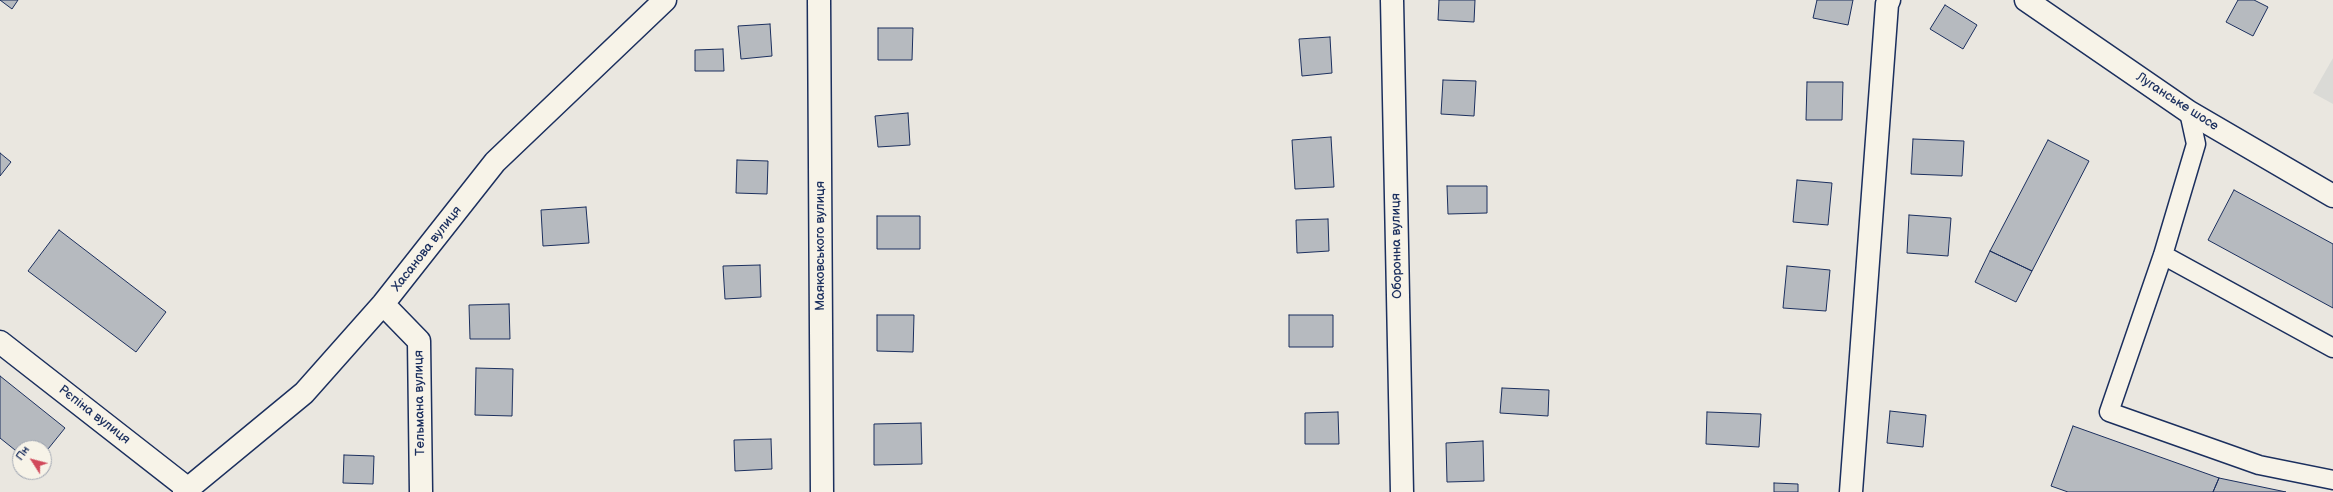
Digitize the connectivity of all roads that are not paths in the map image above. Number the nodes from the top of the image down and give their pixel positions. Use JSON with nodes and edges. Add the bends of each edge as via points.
{"nodes":[{"id":1,"x":665,"y":0,"type":"edge"},
{"id":2,"x":819,"y":0,"type":"edge"},
{"id":3,"x":1392,"y":0,"type":"edge"},
{"id":4,"x":1889,"y":0,"type":"edge"},
{"id":5,"x":2026,"y":0,"type":"edge"},
{"id":6,"x":2189,"y":112,"type":"junction"},
{"id":7,"x":2333,"y":196,"type":"edge"},
{"id":8,"x":2163,"y":255,"type":"junction"},
{"id":9,"x":383,"y":304,"type":"junction"},
{"id":10,"x":0,"y":342,"type":"edge"},
{"id":11,"x":2333,"y":348,"type":"edge"},
{"id":12,"x":2333,"y":480,"type":"edge"},
{"id":13,"x":185,"y":490,"type":"edge"},
{"id":14,"x":421,"y":492,"type":"edge"},
{"id":15,"x":822,"y":492,"type":"edge"},
{"id":16,"x":1402,"y":492,"type":"edge"},
{"id":17,"x":1850,"y":492,"type":"edge"}],
"edges":[{"from":1,"to":9,"type":"street","name":"Хасанова вулиця","via":[[495,162]]},
{"from":2,"to":15,"type":"street","name":"Маяковського вулиця"},
{"from":3,"to":16,"type":"street","name":"Оборонна вулиця"},
{"from":4,"to":17,"type":"street"},
{"from":5,"to":6,"type":"street","name":"Луганське шосе"},
{"from":6,"to":7,"type":"street","name":"Луганське шосе"},
{"from":6,"to":8,"type":"lane","via":[[2196,144]]},
{"from":8,"to":11,"type":"lane"},
{"from":8,"to":12,"type":"lane","via":[[2109,412],[2259,465]]},
{"from":9,"to":13,"type":"street","name":"Хасанова вулиця","via":[[304,393]]},
{"from":9,"to":14,"type":"street","name":"Тельмана вулиця","via":[[419,341]]},
{"from":10,"to":13,"type":"street","name":"Рєпіна вулиця"}]}
